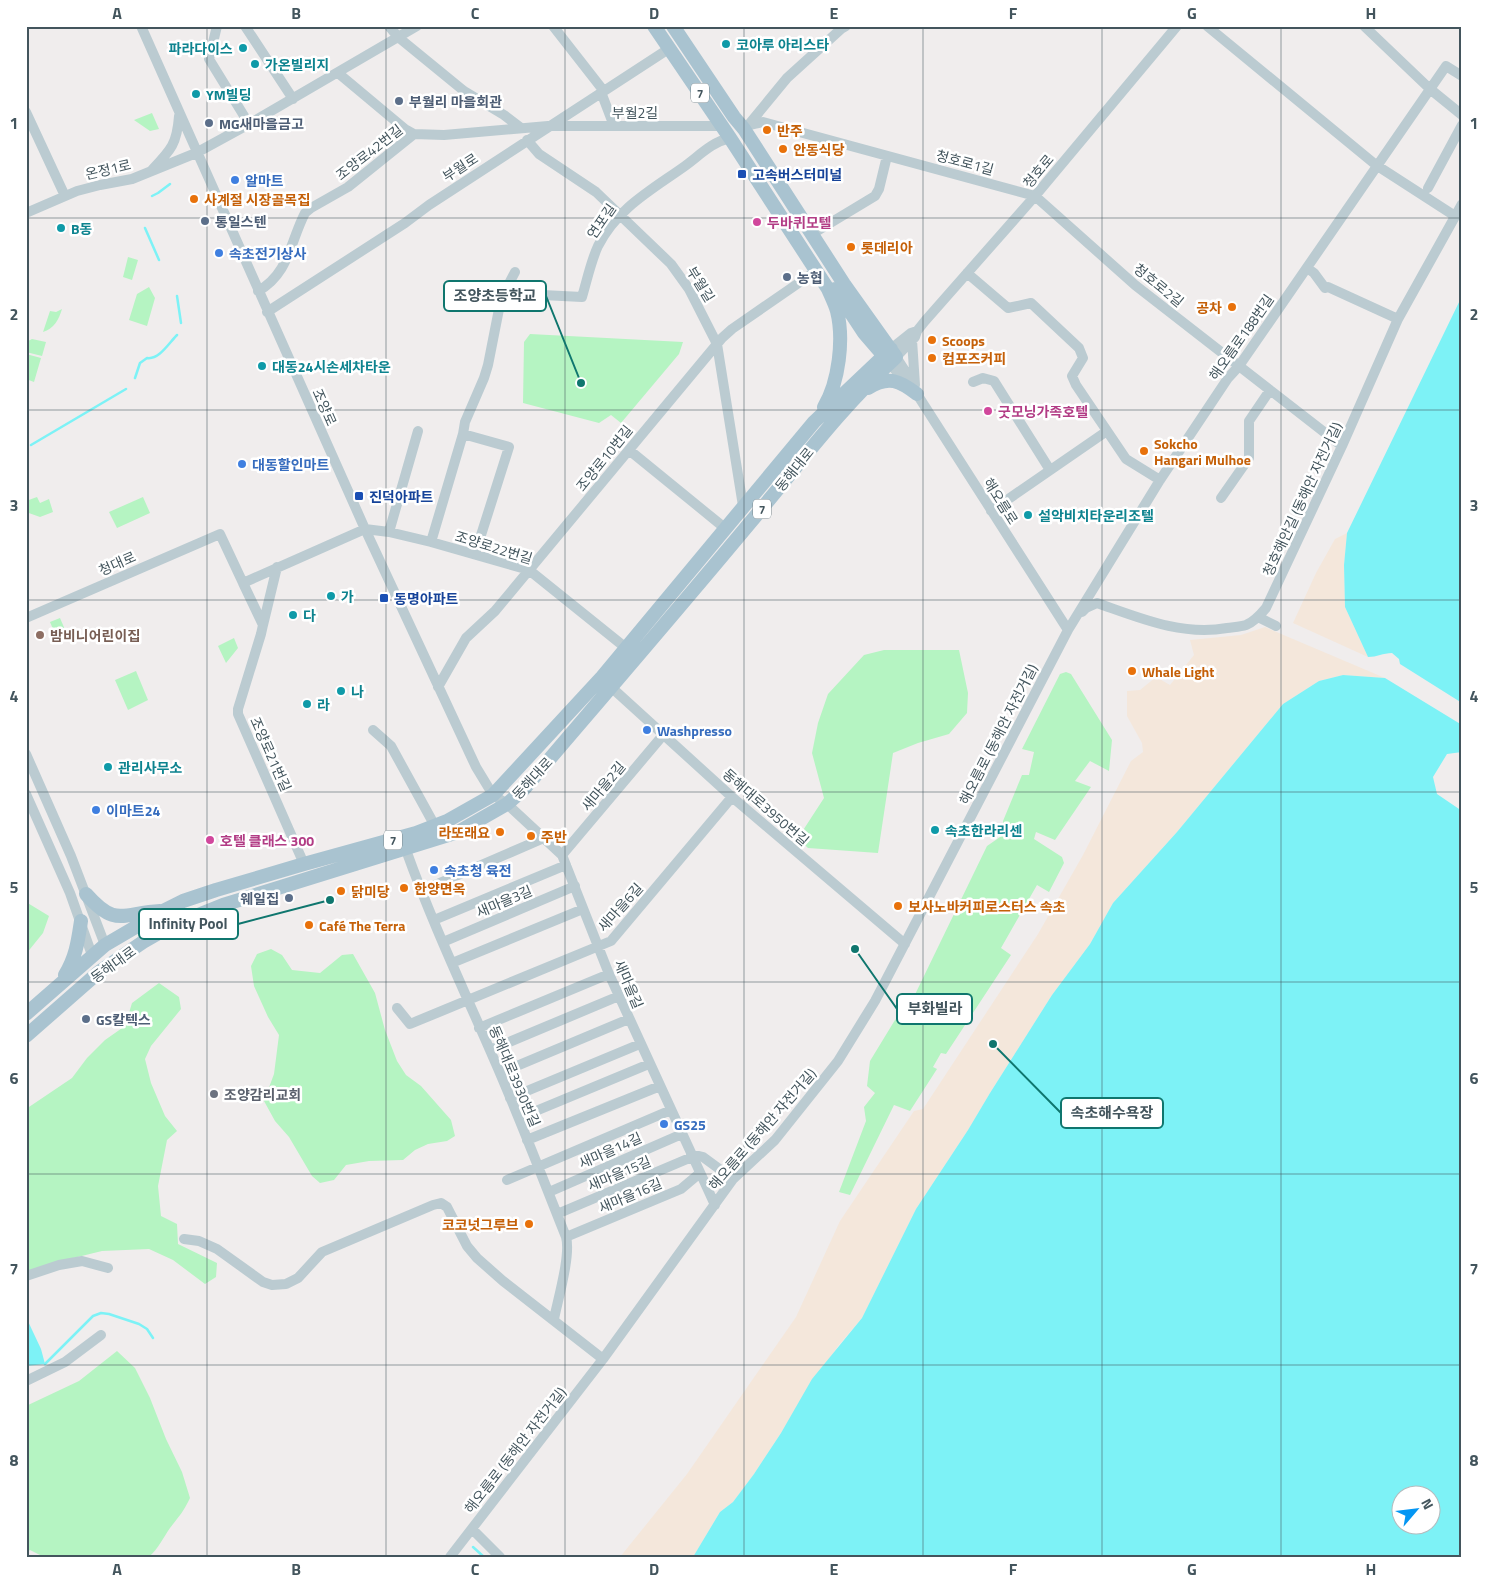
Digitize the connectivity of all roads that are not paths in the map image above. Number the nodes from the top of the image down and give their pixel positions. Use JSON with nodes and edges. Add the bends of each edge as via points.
{"nodes":[{"id":1,"x":141,"y":26,"type":"edge"},
{"id":2,"x":217,"y":26,"type":"edge"},
{"id":3,"x":245,"y":26,"type":"edge"},
{"id":4,"x":389,"y":26,"type":"edge"},
{"id":5,"x":417,"y":26,"type":"edge"},
{"id":6,"x":553,"y":26,"type":"edge"},
{"id":7,"x":654,"y":26,"type":"edge"},
{"id":8,"x":673,"y":26,"type":"edge"},
{"id":9,"x":846,"y":26,"type":"edge"},
{"id":10,"x":1177,"y":26,"type":"edge"},
{"id":11,"x":1207,"y":26,"type":"edge"},
{"id":12,"x":1364,"y":26,"type":"edge"},
{"id":13,"x":398,"y":37,"type":"junction"},
{"id":14,"x":670,"y":48,"type":"junction"},
{"id":15,"x":338,"y":73,"type":"junction"},
{"id":16,"x":1462,"y":76,"type":"edge"},
{"id":17,"x":1430,"y":89,"type":"junction"},
{"id":18,"x":602,"y":91,"type":"junction"},
{"id":19,"x":293,"y":99,"type":"junction"},
{"id":20,"x":26,"y":112,"type":"edge"},
{"id":21,"x":179,"y":115,"type":"junction"},
{"id":22,"x":1462,"y":115,"type":"edge"},
{"id":23,"x":250,"y":124,"type":"junction"},
{"id":24,"x":1462,"y":125,"type":"edge"},
{"id":25,"x":548,"y":126,"type":"junction"},
{"id":26,"x":614,"y":126,"type":"junction"},
{"id":27,"x":722,"y":126,"type":"junction"},
{"id":28,"x":747,"y":127,"type":"junction"},
{"id":29,"x":521,"y":128,"type":"junction"},
{"id":30,"x":414,"y":134,"type":"junction"},
{"id":31,"x":730,"y":138,"type":"junction"},
{"id":32,"x":527,"y":140,"type":"junction"},
{"id":33,"x":196,"y":154,"type":"junction"},
{"id":34,"x":888,"y":156,"type":"junction"},
{"id":35,"x":1376,"y":165,"type":"junction"},
{"id":36,"x":149,"y":173,"type":"junction"},
{"id":37,"x":1428,"y":188,"type":"dead end"},
{"id":38,"x":65,"y":196,"type":"junction"},
{"id":39,"x":1036,"y":196,"type":"junction"},
{"id":40,"x":1462,"y":204,"type":"edge"},
{"id":41,"x":26,"y":213,"type":"edge"},
{"id":42,"x":619,"y":214,"type":"junction"},
{"id":43,"x":1456,"y":216,"type":"junction"},
{"id":44,"x":790,"y":231,"type":"junction"},
{"id":45,"x":812,"y":234,"type":"junction"},
{"id":46,"x":1307,"y":268,"type":"junction"},
{"id":47,"x":816,"y":271,"type":"junction"},
{"id":48,"x":516,"y":272,"type":"dead end"},
{"id":49,"x":967,"y":273,"type":"junction"},
{"id":50,"x":258,"y":291,"type":"junction"},
{"id":51,"x":504,"y":293,"type":"junction"},
{"id":52,"x":268,"y":312,"type":"junction"},
{"id":53,"x":1398,"y":319,"type":"junction"},
{"id":54,"x":915,"y":336,"type":"junction"},
{"id":55,"x":717,"y":344,"type":"junction"},
{"id":56,"x":890,"y":356,"type":"junction"},
{"id":57,"x":1239,"y":366,"type":"junction"},
{"id":58,"x":973,"y":382,"type":"dead end"},
{"id":59,"x":915,"y":390,"type":"junction"},
{"id":60,"x":1270,"y":390,"type":"junction"},
{"id":61,"x":859,"y":393,"type":"junction"},
{"id":62,"x":814,"y":422,"type":"junction"},
{"id":63,"x":418,"y":431,"type":"dead end"},
{"id":64,"x":1107,"y":431,"type":"junction"},
{"id":65,"x":463,"y":434,"type":"junction"},
{"id":66,"x":1342,"y":446,"type":"junction"},
{"id":67,"x":629,"y":450,"type":"junction"},
{"id":68,"x":1050,"y":470,"type":"junction"},
{"id":69,"x":1160,"y":480,"type":"junction"},
{"id":70,"x":1221,"y":498,"type":"dead end"},
{"id":71,"x":743,"y":506,"type":"junction"},
{"id":72,"x":991,"y":511,"type":"junction"},
{"id":73,"x":365,"y":529,"type":"junction"},
{"id":74,"x":726,"y":529,"type":"junction"},
{"id":75,"x":389,"y":532,"type":"junction"},
{"id":76,"x":431,"y":542,"type":"junction"},
{"id":77,"x":475,"y":554,"type":"junction"},
{"id":78,"x":276,"y":567,"type":"junction"},
{"id":79,"x":529,"y":570,"type":"junction"},
{"id":80,"x":243,"y":583,"type":"junction"},
{"id":81,"x":1258,"y":617,"type":"junction"},
{"id":82,"x":26,"y":618,"type":"edge"},
{"id":83,"x":263,"y":625,"type":"junction"},
{"id":84,"x":1276,"y":626,"type":"dead end"},
{"id":85,"x":1068,"y":630,"type":"junction"},
{"id":86,"x":626,"y":648,"type":"junction"},
{"id":87,"x":637,"y":658,"type":"junction"},
{"id":88,"x":438,"y":687,"type":"junction"},
{"id":89,"x":611,"y":687,"type":"junction"},
{"id":90,"x":373,"y":730,"type":"dead end"},
{"id":91,"x":664,"y":734,"type":"junction"},
{"id":92,"x":26,"y":754,"type":"edge"},
{"id":93,"x":26,"y":794,"type":"edge"},
{"id":94,"x":493,"y":795,"type":"junction"},
{"id":95,"x":732,"y":797,"type":"junction"},
{"id":96,"x":507,"y":804,"type":"junction"},
{"id":97,"x":55,"y":819,"type":"junction"},
{"id":98,"x":435,"y":826,"type":"junction"},
{"id":99,"x":41,"y":828,"type":"junction"},
{"id":100,"x":544,"y":838,"type":"junction"},
{"id":101,"x":406,"y":850,"type":"junction"},
{"id":102,"x":562,"y":854,"type":"junction"},
{"id":103,"x":304,"y":864,"type":"junction"},
{"id":104,"x":566,"y":865,"type":"junction"},
{"id":105,"x":575,"y":886,"type":"junction"},
{"id":106,"x":421,"y":891,"type":"junction"},
{"id":107,"x":86,"y":894,"type":"junction"},
{"id":108,"x":584,"y":909,"type":"junction"},
{"id":109,"x":163,"y":911,"type":"junction"},
{"id":110,"x":434,"y":920,"type":"junction"},
{"id":111,"x":81,"y":921,"type":"junction"},
{"id":112,"x":443,"y":942,"type":"junction"},
{"id":113,"x":905,"y":944,"type":"junction"},
{"id":114,"x":105,"y":945,"type":"junction"},
{"id":115,"x":599,"y":947,"type":"junction"},
{"id":116,"x":92,"y":955,"type":"junction"},
{"id":117,"x":112,"y":962,"type":"junction"},
{"id":118,"x":452,"y":963,"type":"junction"},
{"id":119,"x":100,"y":972,"type":"junction"},
{"id":120,"x":609,"y":974,"type":"junction"},
{"id":121,"x":61,"y":983,"type":"junction"},
{"id":122,"x":618,"y":996,"type":"junction"},
{"id":123,"x":467,"y":1001,"type":"junction"},
{"id":124,"x":397,"y":1008,"type":"dead end"},
{"id":125,"x":26,"y":1014,"type":"edge"},
{"id":126,"x":629,"y":1019,"type":"junction"},
{"id":127,"x":479,"y":1028,"type":"junction"},
{"id":128,"x":26,"y":1036,"type":"edge"},
{"id":129,"x":640,"y":1044,"type":"junction"},
{"id":130,"x":490,"y":1050,"type":"junction"},
{"id":131,"x":649,"y":1064,"type":"junction"},
{"id":132,"x":500,"y":1074,"type":"junction"},
{"id":133,"x":660,"y":1086,"type":"junction"},
{"id":134,"x":510,"y":1098,"type":"junction"},
{"id":135,"x":671,"y":1110,"type":"junction"},
{"id":136,"x":519,"y":1118,"type":"junction"},
{"id":137,"x":682,"y":1134,"type":"junction"},
{"id":138,"x":527,"y":1140,"type":"junction"},
{"id":139,"x":692,"y":1155,"type":"junction"},
{"id":140,"x":539,"y":1167,"type":"junction"},
{"id":141,"x":700,"y":1173,"type":"junction"},
{"id":142,"x":507,"y":1180,"type":"dead end"},
{"id":143,"x":734,"y":1180,"type":"junction"},
{"id":144,"x":549,"y":1192,"type":"junction"},
{"id":145,"x":715,"y":1205,"type":"junction"},
{"id":146,"x":557,"y":1214,"type":"junction"},
{"id":147,"x":566,"y":1237,"type":"junction"},
{"id":148,"x":184,"y":1239,"type":"dead end"},
{"id":149,"x":108,"y":1268,"type":"dead end"},
{"id":150,"x":26,"y":1276,"type":"edge"},
{"id":151,"x":554,"y":1319,"type":"junction"},
{"id":152,"x":101,"y":1335,"type":"dead end"},
{"id":153,"x":603,"y":1359,"type":"junction"},
{"id":154,"x":26,"y":1381,"type":"edge"},
{"id":155,"x":472,"y":1529,"type":"junction"},
{"id":156,"x":450,"y":1557,"type":"edge"},
{"id":157,"x":500,"y":1557,"type":"edge"}],
"edges":[{"from":1,"to":21,"type":"street","name":"조양로"},
{"from":2,"to":23,"type":"street","via":[[209,59]]},
{"from":3,"to":19,"type":"street"},
{"from":4,"to":13,"type":"street"},
{"from":5,"to":13,"type":"street","name":"온정1로"},
{"from":6,"to":18,"type":"street"},
{"from":7,"to":14,"type":"main road","name":"동해대로","number":"7"},
{"from":8,"to":28,"type":"main road","number":"7","via":[[734,117]]},
{"from":9,"to":28,"type":"street","via":[[787,78]]},
{"from":10,"to":39,"type":"street","name":"청호로"},
{"from":11,"to":35,"type":"street"},
{"from":12,"to":17,"type":"street"},
{"from":13,"to":15,"type":"street","name":"온정1로"},
{"from":13,"to":29,"type":"street","via":[[464,91]]},
{"from":14,"to":18,"type":"street","name":"부월로"},
{"from":14,"to":27,"type":"main road","name":"동해대로","number":"7"},
{"from":15,"to":19,"type":"street","name":"온정1로"},
{"from":15,"to":30,"type":"street"},
{"from":16,"to":17,"type":"street","name":"해오름로188번길","via":[[1446,66]]},
{"from":17,"to":22,"type":"street"},
{"from":17,"to":35,"type":"street","name":"해오름로188번길"},
{"from":18,"to":25,"type":"street","name":"부월로"},
{"from":18,"to":26,"type":"street"},
{"from":19,"to":23,"type":"street","name":"온정1로"},
{"from":20,"to":38,"type":"street"},
{"from":21,"to":33,"type":"street","name":"조양로"},
{"from":21,"to":36,"type":"street","via":[[173,145]]},
{"from":23,"to":33,"type":"street","name":"온정1로"},
{"from":24,"to":37,"type":"street"},
{"from":25,"to":26,"type":"street","name":"부월2길"},
{"from":25,"to":29,"type":"street","name":"조양로42번길"},
{"from":25,"to":32,"type":"street","name":"부월로"},
{"from":26,"to":27,"type":"street","name":"부월2길"},
{"from":27,"to":31,"type":"main road","name":"동해대로","number":"7"},
{"from":28,"to":31,"type":"main road"},
{"from":28,"to":34,"type":"street","name":"청호로1길","via":[[763,122]]},
{"from":28,"to":45,"type":"main road","number":"7"},
{"from":29,"to":30,"type":"street","name":"조양로42번길","via":[[444,135]]},
{"from":30,"to":50,"type":"street","name":"조양로42번길","via":[[348,187],[306,213],[281,272]]},
{"from":31,"to":42,"type":"street","name":"연포길","via":[[718,141]]},
{"from":31,"to":44,"type":"main road","name":"동해대로","number":"7"},
{"from":32,"to":42,"type":"street","name":"부월길","via":[[539,154],[596,192]]},
{"from":32,"to":52,"type":"street","name":"부월로"},
{"from":33,"to":36,"type":"street","name":"온정1로"},
{"from":33,"to":50,"type":"street","name":"조양로"},
{"from":34,"to":39,"type":"street","name":"청호로1길"},
{"from":34,"to":45,"type":"street","via":[[875,196]]},
{"from":35,"to":43,"type":"street"},
{"from":35,"to":46,"type":"street","name":"해오름로188번길"},
{"from":36,"to":38,"type":"street","name":"온정1로"},
{"from":38,"to":41,"type":"street","name":"온정1로"},
{"from":39,"to":49,"type":"street","name":"청호로"},
{"from":39,"to":57,"type":"street","name":"청호로2길","via":[[1135,285]]},
{"from":40,"to":43,"type":"street","name":"청호해안길 (동해안 자전거길)"},
{"from":42,"to":51,"type":"street","name":"연포길","via":[[598,246],[582,297]]},
{"from":42,"to":55,"type":"street","name":"부월길","via":[[671,264],[689,289]]},
{"from":43,"to":53,"type":"street","name":"청호해안길 (동해안 자전거길)"},
{"from":44,"to":47,"type":"main road","name":"동해대로","number":"7"},
{"from":44,"to":56,"type":"main road","name":"동해대로","number":"7","via":[[811,253],[864,333]]},
{"from":45,"to":56,"type":"main road","number":"7"},
{"from":46,"to":53,"type":"street","via":[[1325,288]]},
{"from":46,"to":57,"type":"street","name":"해오름로188번길"},
{"from":47,"to":55,"type":"street","name":"조양로10번길","via":[[732,329]]},
{"from":47,"to":62,"type":"main road","name":"동해대로","number":"7","via":[[837,309],[840,329],[831,395]]},
{"from":48,"to":51,"type":"street"},
{"from":49,"to":54,"type":"street","name":"청호로"},
{"from":49,"to":64,"type":"street","via":[[1008,308],[1031,303],[1079,348],[1083,358],[1072,376]]},
{"from":50,"to":52,"type":"street","name":"조양로"},
{"from":51,"to":65,"type":"street","via":[[488,365]]},
{"from":52,"to":73,"type":"street","name":"조양로"},
{"from":53,"to":66,"type":"street","name":"청호해안길 (동해안 자전거길)"},
{"from":54,"to":56,"type":"street","name":"청호로","via":[[910,333]]},
{"from":54,"to":59,"type":"street"},
{"from":55,"to":67,"type":"street","name":"조양로10번길"},
{"from":55,"to":71,"type":"street","name":"부월길"},
{"from":56,"to":59,"type":"street","name":"해오름로","via":[[905,381]]},
{"from":56,"to":61,"type":"main road","name":"동해대로","number":"7"},
{"from":56,"to":62,"type":"main road","name":"동해대로","number":"7"},
{"from":57,"to":60,"type":"street","name":"청호로2길"},
{"from":57,"to":69,"type":"street","name":"해오름로188번길"},
{"from":58,"to":68,"type":"street","via":[[983,378],[994,382]]},
{"from":59,"to":61,"type":"main road","via":[[904,384],[884,381]]},
{"from":59,"to":72,"type":"street","name":"해오름로"},
{"from":60,"to":66,"type":"street","name":"청호로2길"},
{"from":60,"to":70,"type":"street","via":[[1249,421],[1249,458]]},
{"from":61,"to":87,"type":"main road","name":"동해대로","number":"7","via":[[838,414]]},
{"from":62,"to":71,"type":"main road","name":"동해대로","number":"7"},
{"from":63,"to":75,"type":"street"},
{"from":64,"to":68,"type":"street"},
{"from":64,"to":69,"type":"street","via":[[1126,459]]},
{"from":65,"to":76,"type":"street"},
{"from":65,"to":77,"type":"street","via":[[509,447]]},
{"from":66,"to":81,"type":"street","name":"청호해안길 (동해안 자전거길)","via":[[1266,608]]},
{"from":67,"to":74,"type":"street"},
{"from":67,"to":79,"type":"street","name":"조양로10번길"},
{"from":68,"to":72,"type":"street"},
{"from":69,"to":85,"type":"street","name":"해오름로188번길"},
{"from":71,"to":74,"type":"main road","name":"동해대로","number":"7"},
{"from":72,"to":85,"type":"street","name":"해오름로"},
{"from":73,"to":75,"type":"street","name":"조양로22번길"},
{"from":73,"to":78,"type":"street"},
{"from":73,"to":88,"type":"street","name":"조양로"},
{"from":74,"to":86,"type":"main road","name":"동해대로","number":"7"},
{"from":75,"to":76,"type":"street","name":"조양로22번길"},
{"from":76,"to":77,"type":"street","name":"조양로22번길"},
{"from":77,"to":79,"type":"street","name":"조양로22번길"},
{"from":78,"to":80,"type":"street"},
{"from":78,"to":83,"type":"street","name":"조양로21번길"},
{"from":79,"to":86,"type":"street","name":"조양로22번길"},
{"from":79,"to":88,"type":"street","name":"조양로10번길","via":[[495,611],[466,638]]},
{"from":80,"to":82,"type":"street","name":"청대로","via":[[220,534]]},
{"from":80,"to":83,"type":"street"},
{"from":81,"to":84,"type":"street"},
{"from":81,"to":85,"type":"street","via":[[1247,625],[1188,630],[1170,628],[1097,603],[1086,608]]},
{"from":83,"to":103,"type":"street","name":"조양로21번길","via":[[238,714]]},
{"from":85,"to":113,"type":"street","name":"해오름로 (동해안 자전거길)"},
{"from":86,"to":87,"type":"main road"},
{"from":86,"to":94,"type":"main road","name":"동해대로","number":"7"},
{"from":87,"to":89,"type":"main road","name":"동해대로","number":"7"},
{"from":88,"to":94,"type":"street","name":"조양로"},
{"from":89,"to":91,"type":"street","name":"동해대로3950번길"},
{"from":89,"to":96,"type":"main road","name":"동해대로","number":"7","via":[[524,789]]},
{"from":90,"to":98,"type":"street","via":[[391,746]]},
{"from":91,"to":95,"type":"street","name":"동해대로3950번길"},
{"from":91,"to":102,"type":"street","name":"새마을2길"},
{"from":92,"to":97,"type":"street"},
{"from":93,"to":99,"type":"street"},
{"from":94,"to":96,"type":"street","name":"새마을길"},
{"from":94,"to":98,"type":"main road","name":"동해대로","number":"7"},
{"from":95,"to":113,"type":"street","name":"동해대로3950번길"},
{"from":95,"to":115,"type":"street","name":"새마을6길","via":[[611,941]]},
{"from":96,"to":100,"type":"street","name":"새마을길"},
{"from":96,"to":101,"type":"main road","name":"동해대로","number":"7","via":[[458,832]]},
{"from":97,"to":99,"type":"street"},
{"from":97,"to":107,"type":"street"},
{"from":98,"to":103,"type":"main road","name":"동해대로","number":"7"},
{"from":99,"to":111,"type":"street"},
{"from":100,"to":102,"type":"street","name":"새마을길"},
{"from":100,"to":106,"type":"street"},
{"from":101,"to":106,"type":"street","name":"동해대로3930번길"},
{"from":101,"to":117,"type":"main road","name":"동해대로","number":"7","via":[[204,912],[156,935]]},
{"from":102,"to":104,"type":"street","name":"새마을길"},
{"from":103,"to":109,"type":"main road","name":"동해대로","number":"7","via":[[198,895]]},
{"from":104,"to":105,"type":"street","name":"새마을길"},
{"from":104,"to":110,"type":"street"},
{"from":105,"to":108,"type":"street","name":"새마을길"},
{"from":105,"to":112,"type":"street","name":"새마을3길"},
{"from":106,"to":110,"type":"street","name":"동해대로3930번길"},
{"from":107,"to":109,"type":"main road","via":[[97,907],[116,917]]},
{"from":107,"to":114,"type":"street"},
{"from":108,"to":115,"type":"street","name":"새마을길"},
{"from":108,"to":118,"type":"street"},
{"from":109,"to":114,"type":"main road","name":"동해대로","number":"7"},
{"from":110,"to":112,"type":"street","name":"동해대로3930번길"},
{"from":111,"to":116,"type":"street"},
{"from":111,"to":121,"type":"main road","via":[[76,954]]},
{"from":112,"to":118,"type":"street","name":"동해대로3930번길"},
{"from":113,"to":143,"type":"street","name":"해오름로 (동해안 자전거길)","via":[[838,1061],[775,1140]]},
{"from":114,"to":116,"type":"main road","name":"동해대로","number":"7"},
{"from":114,"to":117,"type":"main road"},
{"from":115,"to":120,"type":"street","name":"새마을길"},
{"from":115,"to":123,"type":"street","name":"새마을6길"},
{"from":116,"to":119,"type":"main road"},
{"from":116,"to":121,"type":"main road","name":"동해대로","number":"7"},
{"from":117,"to":119,"type":"main road","name":"동해대로","number":"7"},
{"from":118,"to":123,"type":"street","name":"동해대로3930번길"},
{"from":119,"to":128,"type":"main road","name":"동해대로","number":"7"},
{"from":120,"to":122,"type":"street","name":"새마을길"},
{"from":120,"to":127,"type":"street"},
{"from":121,"to":125,"type":"main road","name":"동해대로","number":"7"},
{"from":122,"to":126,"type":"street","name":"새마을길"},
{"from":122,"to":130,"type":"street"},
{"from":123,"to":124,"type":"street","name":"새마을6길","via":[[410,1024]]},
{"from":123,"to":127,"type":"street","name":"동해대로3930번길"},
{"from":126,"to":129,"type":"street","name":"새마을길"},
{"from":126,"to":132,"type":"street"},
{"from":127,"to":130,"type":"street","name":"동해대로3930번길"},
{"from":129,"to":131,"type":"street","name":"새마을길"},
{"from":129,"to":134,"type":"street"},
{"from":130,"to":132,"type":"street","name":"동해대로3930번길"},
{"from":131,"to":133,"type":"street","name":"새마을길"},
{"from":131,"to":136,"type":"street"},
{"from":132,"to":134,"type":"street","name":"동해대로3930번길"},
{"from":133,"to":135,"type":"street","name":"새마을길"},
{"from":133,"to":138,"type":"street"},
{"from":134,"to":136,"type":"street","name":"동해대로3930번길"},
{"from":135,"to":137,"type":"street","name":"새마을길"},
{"from":135,"to":140,"type":"street"},
{"from":136,"to":138,"type":"street","name":"동해대로3930번길"},
{"from":137,"to":139,"type":"street","name":"새마을길"},
{"from":137,"to":144,"type":"street","name":"새마을14길"},
{"from":138,"to":140,"type":"street","name":"동해대로3930번길"},
{"from":139,"to":141,"type":"street","name":"새마을길"},
{"from":139,"to":143,"type":"street","via":[[703,1157]]},
{"from":139,"to":146,"type":"street","name":"새마을15길"},
{"from":140,"to":142,"type":"street"},
{"from":140,"to":144,"type":"street","name":"동해대로3930번길"},
{"from":141,"to":145,"type":"street","name":"새마을길"},
{"from":141,"to":147,"type":"street","name":"새마을16길","via":[[681,1189]]},
{"from":143,"to":145,"type":"street","name":"해오름로 (동해안 자전거길)"},
{"from":144,"to":146,"type":"street","name":"동해대로3930번길"},
{"from":145,"to":153,"type":"street","name":"해오름로 (동해안 자전거길)"},
{"from":146,"to":147,"type":"street","name":"동해대로3930번길"},
{"from":147,"to":151,"type":"street","name":"동해대로3930번길","via":[[568,1248]]},
{"from":148,"to":151,"type":"street","via":[[217,1249],[263,1282],[286,1284],[298,1278],[322,1252],[441,1203],[447,1207],[477,1258]]},
{"from":149,"to":150,"type":"street","via":[[82,1261]]},
{"from":151,"to":153,"type":"street"},
{"from":152,"to":154,"type":"street","via":[[65,1362]]},
{"from":153,"to":155,"type":"street","name":"해오름로 (동해안 자전거길)"},
{"from":155,"to":156,"type":"street","name":"해오름로 (동해안 자전거길)"},
{"from":155,"to":157,"type":"street"}]}
